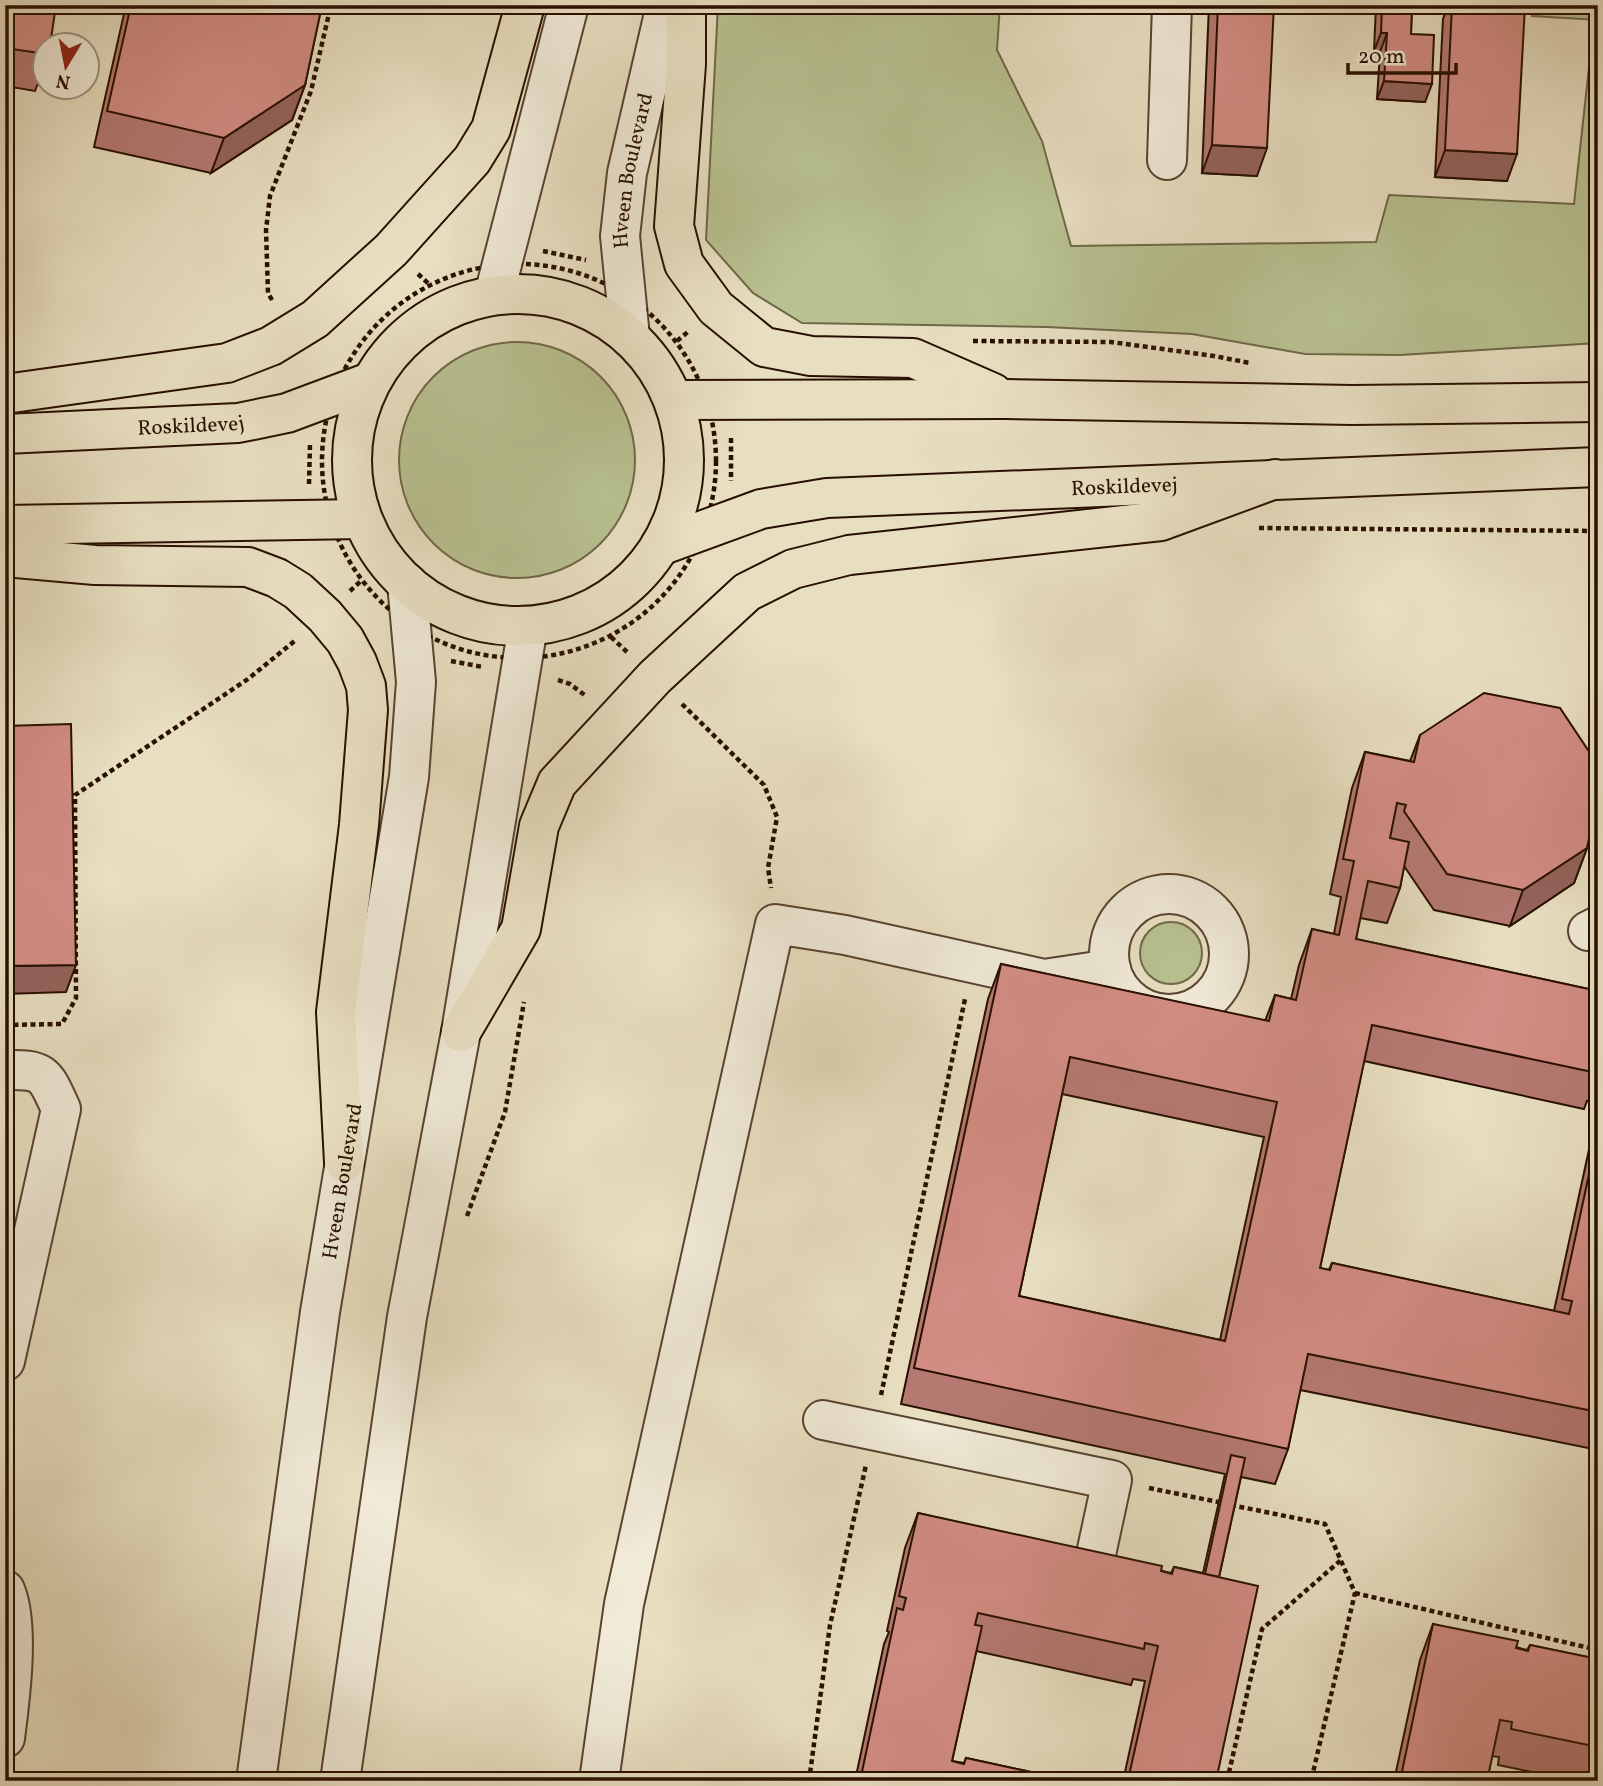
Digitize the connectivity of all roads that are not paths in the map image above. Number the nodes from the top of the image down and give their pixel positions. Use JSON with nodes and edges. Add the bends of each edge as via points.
{"nodes":[{"id":1,"x":525,"y":5,"type":"edge"},
{"id":2,"x":569,"y":5,"type":"edge"},
{"id":3,"x":666,"y":5,"type":"edge"},
{"id":4,"x":686,"y":5,"type":"edge"},
{"id":5,"x":1172,"y":5,"type":"edge"},
{"id":6,"x":1167,"y":160,"type":"dead end"},
{"id":7,"x":501,"y":268,"type":"junction"},
{"id":8,"x":630,"y":337,"type":"junction"},
{"id":9,"x":370,"y":382,"type":"junction"},
{"id":10,"x":5,"y":394,"type":"edge"},
{"id":11,"x":1005,"y":399,"type":"junction"},
{"id":12,"x":705,"y":401,"type":"junction"},
{"id":13,"x":1598,"y":402,"type":"edge"},
{"id":14,"x":5,"y":434,"type":"edge"},
{"id":15,"x":1598,"y":467,"type":"edge"},
{"id":16,"x":1275,"y":480,"type":"junction"},
{"id":17,"x":347,"y":519,"type":"junction"},
{"id":18,"x":5,"y":525,"type":"edge"},
{"id":19,"x":660,"y":546,"type":"junction"},
{"id":20,"x":5,"y":557,"type":"edge"},
{"id":21,"x":407,"y":583,"type":"junction"},
{"id":22,"x":526,"y":642,"type":"junction"},
{"id":23,"x":1111,"y":969,"type":"dead end"},
{"id":24,"x":461,"y":1032,"type":"junction"},
{"id":25,"x":5,"y":1070,"type":"edge"},
{"id":26,"x":344,"y":1162,"type":"junction"},
{"id":27,"x":5,"y":1362,"type":"edge"},
{"id":28,"x":823,"y":1420,"type":"dead end"},
{"id":29,"x":1090,"y":1582,"type":"edge"},
{"id":30,"x":5,"y":1590,"type":"edge"},
{"id":31,"x":9,"y":1632,"type":"edge"},
{"id":32,"x":6,"y":1719,"type":"edge"},
{"id":33,"x":256,"y":1781,"type":"edge"},
{"id":34,"x":340,"y":1781,"type":"edge"},
{"id":35,"x":599,"y":1781,"type":"edge"}],
"edges":[{"from":1,"to":10,"type":"main road","via":[[491,129],[472,160],[391,250],[315,320],[271,346],[227,363]]},
{"from":2,"to":7,"type":"street"},
{"from":3,"to":8,"type":"street","name":"Hveen Boulevard","via":[[627,173],[620,236]]},
{"from":4,"to":11,"type":"main road","via":[[687,64],[674,226],[684,264],[716,307],[764,347],[811,356],[913,358]]},
{"from":5,"to":6,"type":"street"},
{"from":7,"to":8,"type":"main road","via":[[543,295],[590,309]]},
{"from":7,"to":9,"type":"main road","via":[[456,305],[421,324],[393,350]]},
{"from":8,"to":12,"type":"main road","via":[[659,371]]},
{"from":9,"to":14,"type":"main road","name":"Roskildevej","via":[[287,413],[238,423]]},
{"from":9,"to":17,"type":"main road","via":[[357,415],[351,450],[353,485]]},
{"from":11,"to":12,"type":"main road"},
{"from":11,"to":13,"type":"main road","via":[[1352,405]]},
{"from":12,"to":19,"type":"main road","via":[[684,446],[683,481]]},
{"from":15,"to":16,"type":"main road","name":"Roskildevej"},
{"from":16,"to":19,"type":"main road","name":"Roskildevej","via":[[827,498],[761,509]]},
{"from":16,"to":24,"type":"main road","via":[[1161,521],[849,555],[793,569],[747,592],[654,677],[557,782],[539,826],[521,929]]},
{"from":17,"to":18,"type":"main road"},
{"from":17,"to":21,"type":"main road"},
{"from":19,"to":22,"type":"main road","via":[[626,586],[604,602],[555,622]]},
{"from":20,"to":26,"type":"main road","via":[[95,565],[248,567],[298,590],[345,640],[366,687],[368,710],[336,1012]]},
{"from":21,"to":22,"type":"main road","via":[[433,603],[463,617],[496,624]]},
{"from":21,"to":26,"type":"street","name":"Hveen Boulevard","via":[[416,682],[408,777]]},
{"from":22,"to":24,"type":"street"},
{"from":23,"to":35,"type":"street","via":[[1044,979],[775,923],[624,1604]]},
{"from":24,"to":34,"type":"street","via":[[407,1317]]},
{"from":25,"to":27,"type":"street","via":[[33,1069],[48,1080],[61,1109]]},
{"from":26,"to":33,"type":"street","name":"Hveen Boulevard"},
{"from":28,"to":29,"type":"street","via":[[1112,1480]]},
{"from":30,"to":31,"type":"street"},
{"from":31,"to":32,"type":"street"}]}
